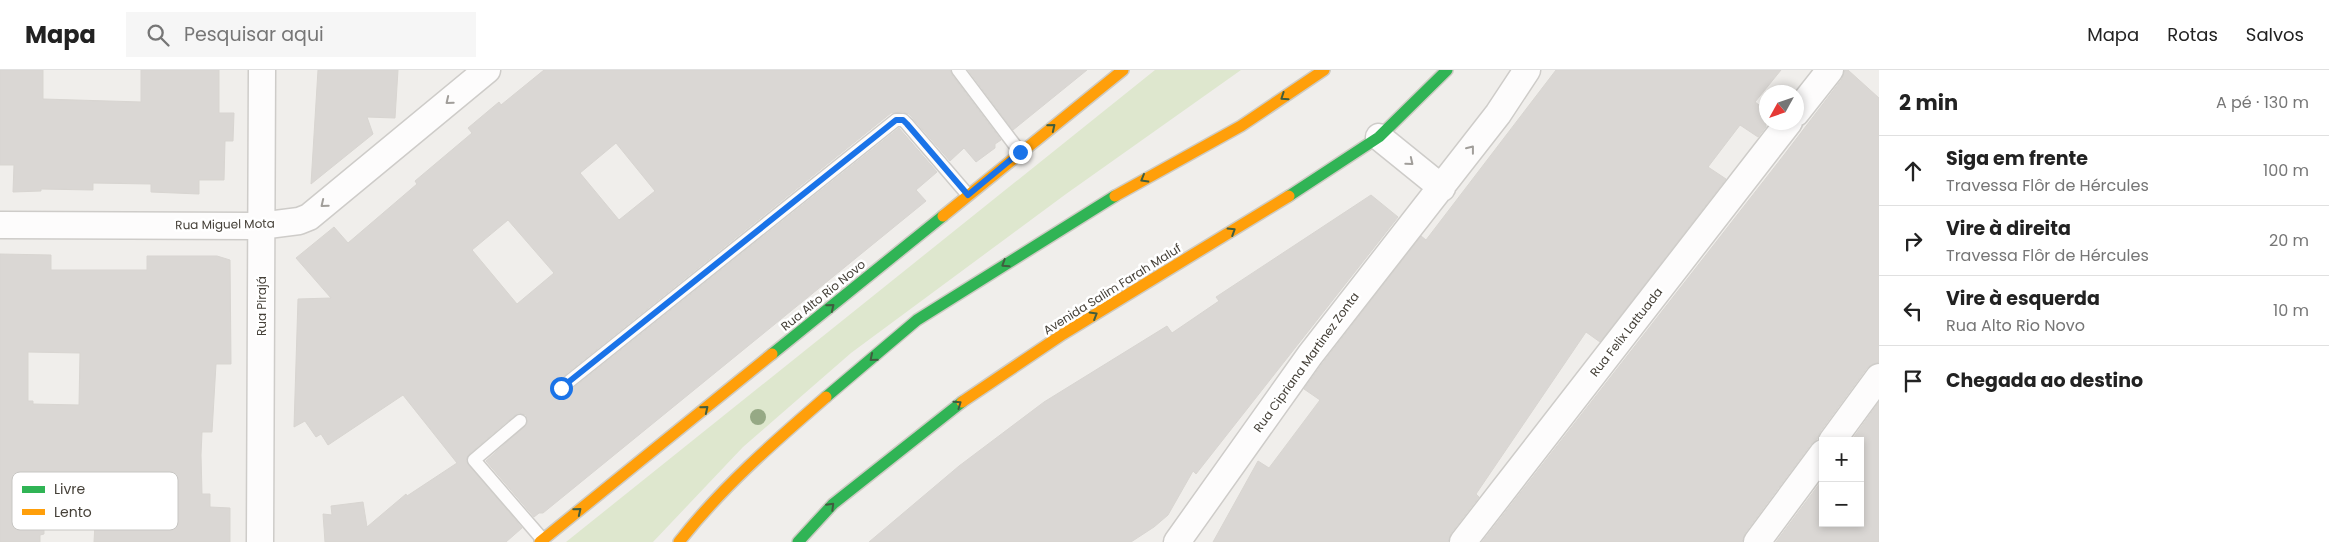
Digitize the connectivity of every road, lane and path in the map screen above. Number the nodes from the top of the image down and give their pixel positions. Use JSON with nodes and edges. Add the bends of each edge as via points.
{"nodes":[{"id":1,"x":262,"y":70,"type":"edge"},
{"id":2,"x":487,"y":70,"type":"edge"},
{"id":3,"x":958,"y":70,"type":"edge"},
{"id":4,"x":1123,"y":70,"type":"edge"},
{"id":5,"x":1324,"y":70,"type":"edge"},
{"id":6,"x":1447,"y":70,"type":"edge"},
{"id":7,"x":1527,"y":70,"type":"edge"},
{"id":8,"x":1830,"y":70,"type":"edge"},
{"id":9,"x":1804,"y":103,"type":"edge"},
{"id":10,"x":1783,"y":130,"type":"edge"},
{"id":11,"x":1379,"y":137,"type":"junction"},
{"id":12,"x":1020,"y":152,"type":"junction"},
{"id":13,"x":1442,"y":188,"type":"junction"},
{"id":14,"x":968,"y":195,"type":"junction"},
{"id":15,"x":0,"y":225,"type":"edge"},
{"id":16,"x":260,"y":226,"type":"junction"},
{"id":17,"x":1879,"y":377,"type":"edge"},
{"id":18,"x":561,"y":388,"type":"dead end"},
{"id":19,"x":520,"y":421,"type":"dead end"},
{"id":20,"x":1835,"y":437,"type":"edge"},
{"id":21,"x":1819,"y":458,"type":"edge"},
{"id":22,"x":542,"y":541,"type":"edge"},
{"id":23,"x":260,"y":542,"type":"edge"},
{"id":24,"x":679,"y":542,"type":"edge"},
{"id":25,"x":798,"y":542,"type":"edge"},
{"id":26,"x":1177,"y":542,"type":"edge"},
{"id":27,"x":1463,"y":542,"type":"edge"},
{"id":28,"x":1757,"y":542,"type":"edge"}],
"edges":[{"from":1,"to":16,"type":"street","name":"Rua Pirajá"},
{"from":2,"to":16,"type":"street","name":"Rua Miguel Mota","one_way":true,"via":[[309,217]]},
{"from":3,"to":12,"type":"lane"},
{"from":12,"to":4,"type":"main road","name":"Rua Alto Rio Novo","one_way":true},
{"from":5,"to":24,"type":"main road","one_way":true,"via":[[1241,126],[1060,229],[917,320],[777,439],[697,519]]},
{"from":6,"to":11,"type":"main road","name":"Avenida Salim Farah Maluf"},
{"from":13,"to":7,"type":"street","name":"Rua Cipriana Martinez Zonta","one_way":true},
{"from":8,"to":9,"type":"street"},
{"from":10,"to":27,"type":"street","name":"Rua Felix Lattuada"},
{"from":11,"to":13,"type":"street","one_way":true},
{"from":25,"to":11,"type":"main road","name":"Avenida Salim Farah Maluf","one_way":true,"via":[[833,504],[953,408],[1063,334]]},
{"from":12,"to":14,"type":"main road","name":"Rua Alto Rio Novo"},
{"from":13,"to":26,"type":"street","name":"Rua Cipriana Martinez Zonta","via":[[1310,355]]},
{"from":14,"to":18,"type":"lane","via":[[907,124],[896,120]]},
{"from":22,"to":14,"type":"main road","name":"Rua Alto Rio Novo","one_way":true},
{"from":15,"to":16,"type":"street","name":"Rua Miguel Mota"},
{"from":16,"to":23,"type":"street","name":"Rua Pirajá"},
{"from":17,"to":20,"type":"street"},
{"from":19,"to":22,"type":"lane","via":[[474,460]]},
{"from":21,"to":28,"type":"street"}]}
